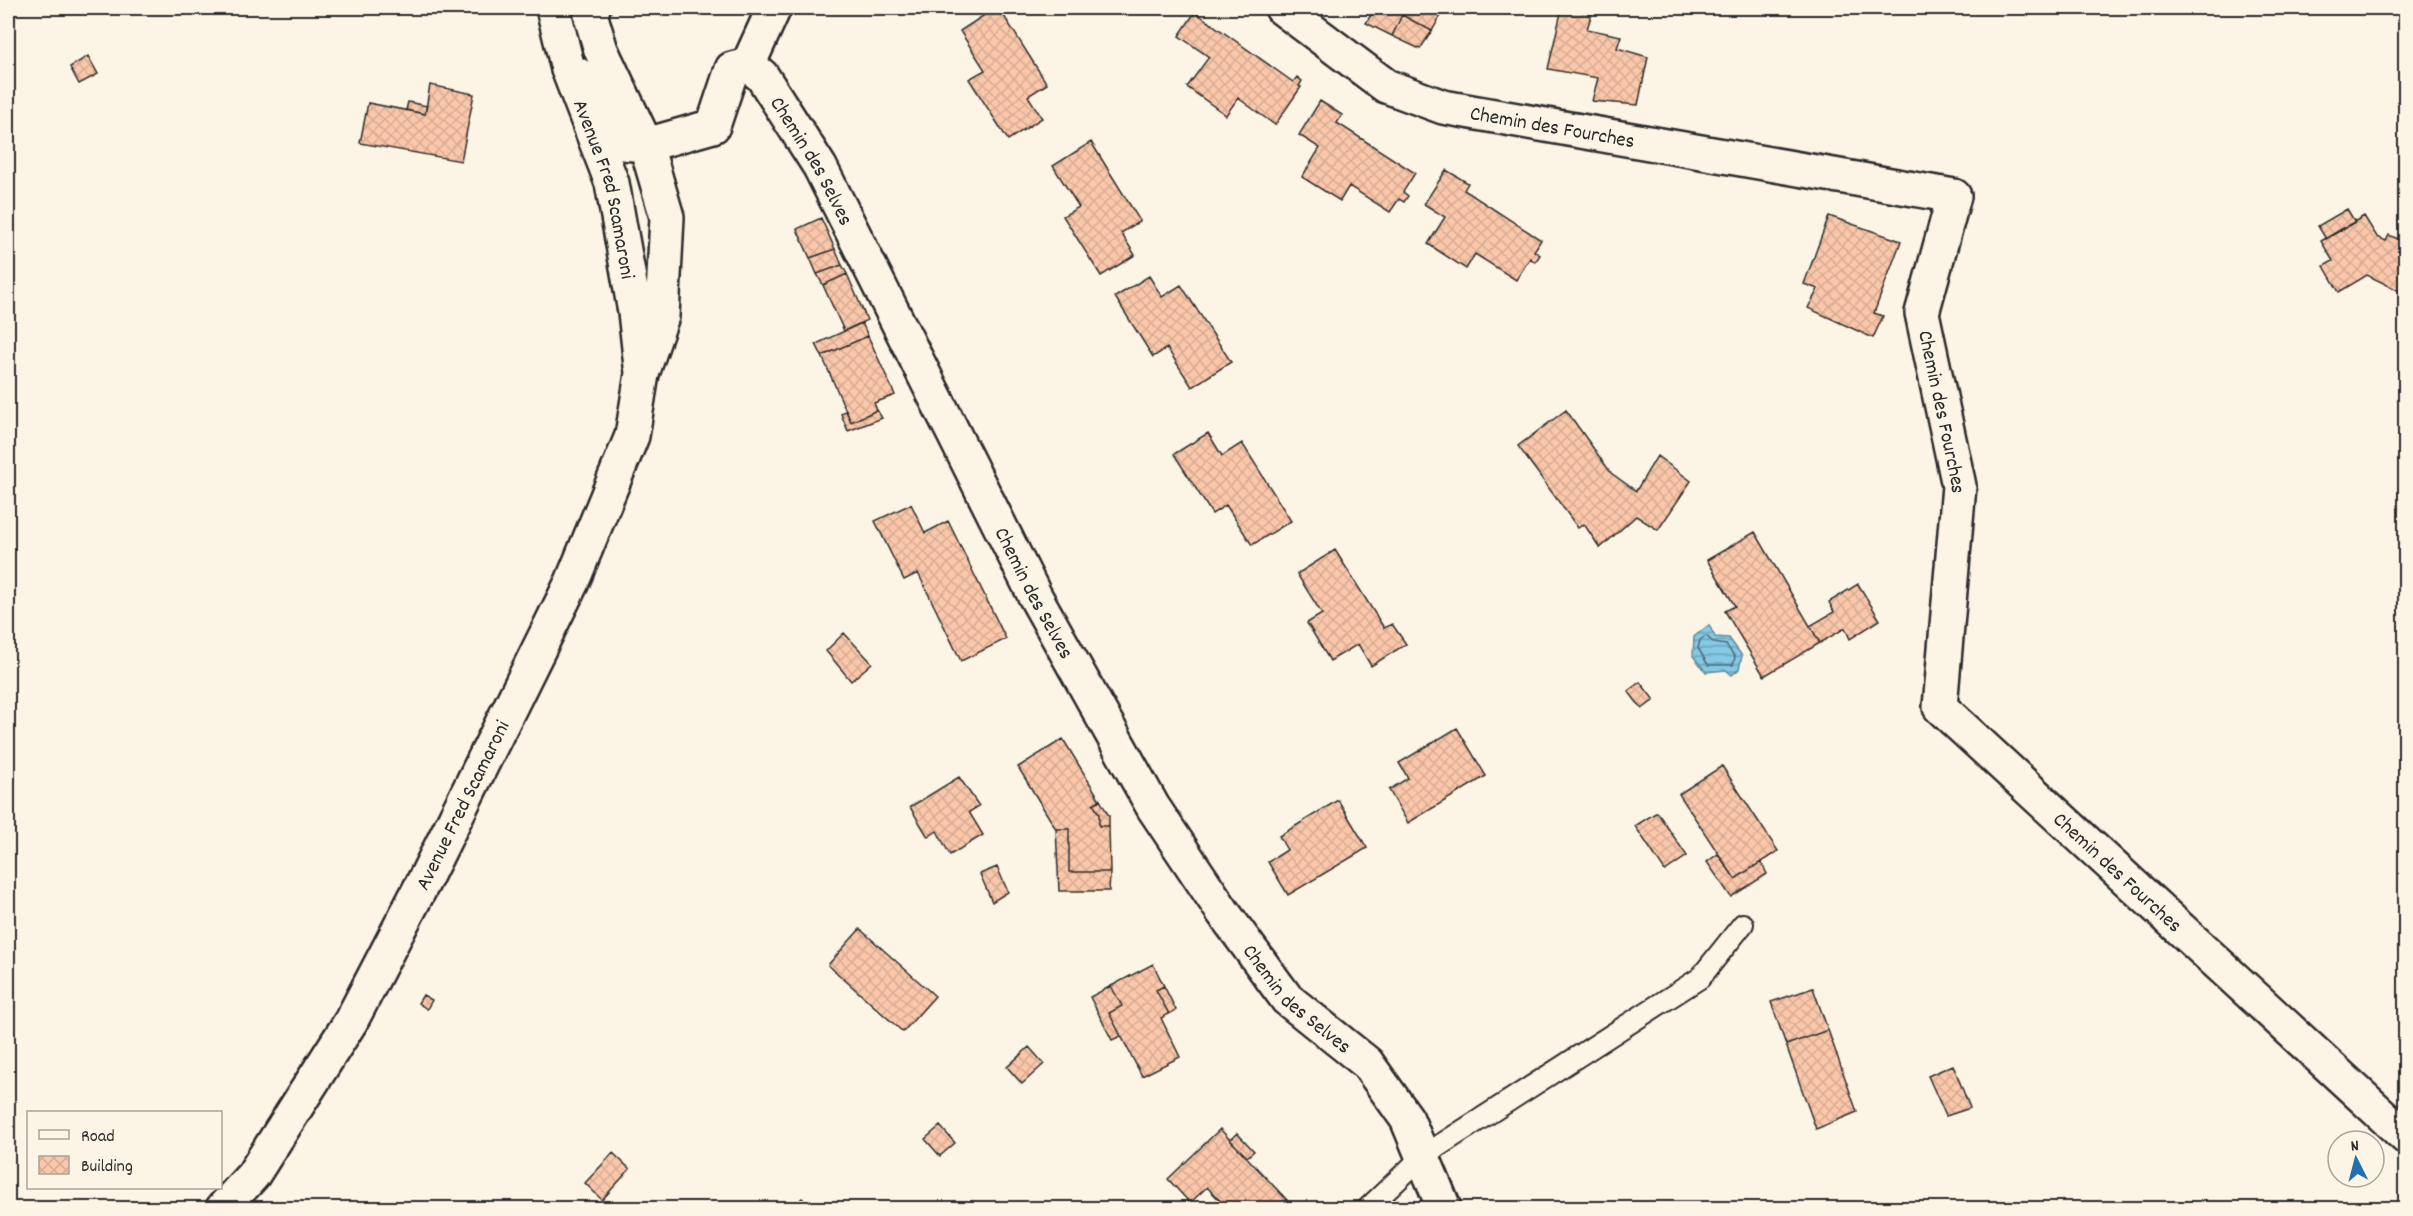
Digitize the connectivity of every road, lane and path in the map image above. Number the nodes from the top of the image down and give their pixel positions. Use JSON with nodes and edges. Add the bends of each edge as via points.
{"nodes":[{"id":1,"x":554,"y":8,"type":"edge"},
{"id":2,"x":593,"y":8,"type":"edge"},
{"id":3,"x":774,"y":8,"type":"edge"},
{"id":4,"x":1282,"y":8,"type":"edge"},
{"id":5,"x":748,"y":65,"type":"junction"},
{"id":6,"x":568,"y":69,"type":"junction"},
{"id":7,"x":646,"y":145,"type":"junction"},
{"id":8,"x":642,"y":374,"type":"junction"},
{"id":9,"x":1743,"y":924,"type":"dead end"},
{"id":10,"x":2406,"y":1137,"type":"edge"},
{"id":11,"x":1423,"y":1156,"type":"junction"},
{"id":12,"x":223,"y":1209,"type":"edge"},
{"id":13,"x":1368,"y":1209,"type":"edge"},
{"id":14,"x":1444,"y":1209,"type":"edge"}],
"edges":[{"from":1,"to":6,"type":"street","name":"Avenue Fred Scamaroni"},
{"from":2,"to":7,"type":"street","name":"Avenue Fred Scamaroni","via":[[591,17],[601,50]]},
{"from":3,"to":5,"type":"street"},
{"from":4,"to":10,"type":"street","name":"Chemin des Fourches","via":[[1386,86],[1443,107],[1954,196],[1922,313],[1959,486],[1940,708]]},
{"from":5,"to":7,"type":"street","via":[[732,69],[713,126]]},
{"from":5,"to":11,"type":"street","name":"Chemin des Selves","via":[[762,76],[820,167],[1035,596],[1153,807],[1287,999],[1366,1063],[1407,1119]]},
{"from":6,"to":7,"type":"street","via":[[592,83],[623,143]]},
{"from":6,"to":8,"type":"street","name":"Avenue Fred Scamaroni","via":[[612,183]]},
{"from":7,"to":8,"type":"street","name":"Avenue Fred Scamaroni","via":[[668,217],[662,316]]},
{"from":8,"to":12,"type":"street","name":"Avenue Fred Scamaroni","via":[[632,435],[572,582],[427,875],[351,1021],[253,1175]]},
{"from":9,"to":11,"type":"lane","via":[[1700,978]]},
{"from":11,"to":13,"type":"lane"},
{"from":11,"to":14,"type":"street","name":"Chemin des Selves"}]}
